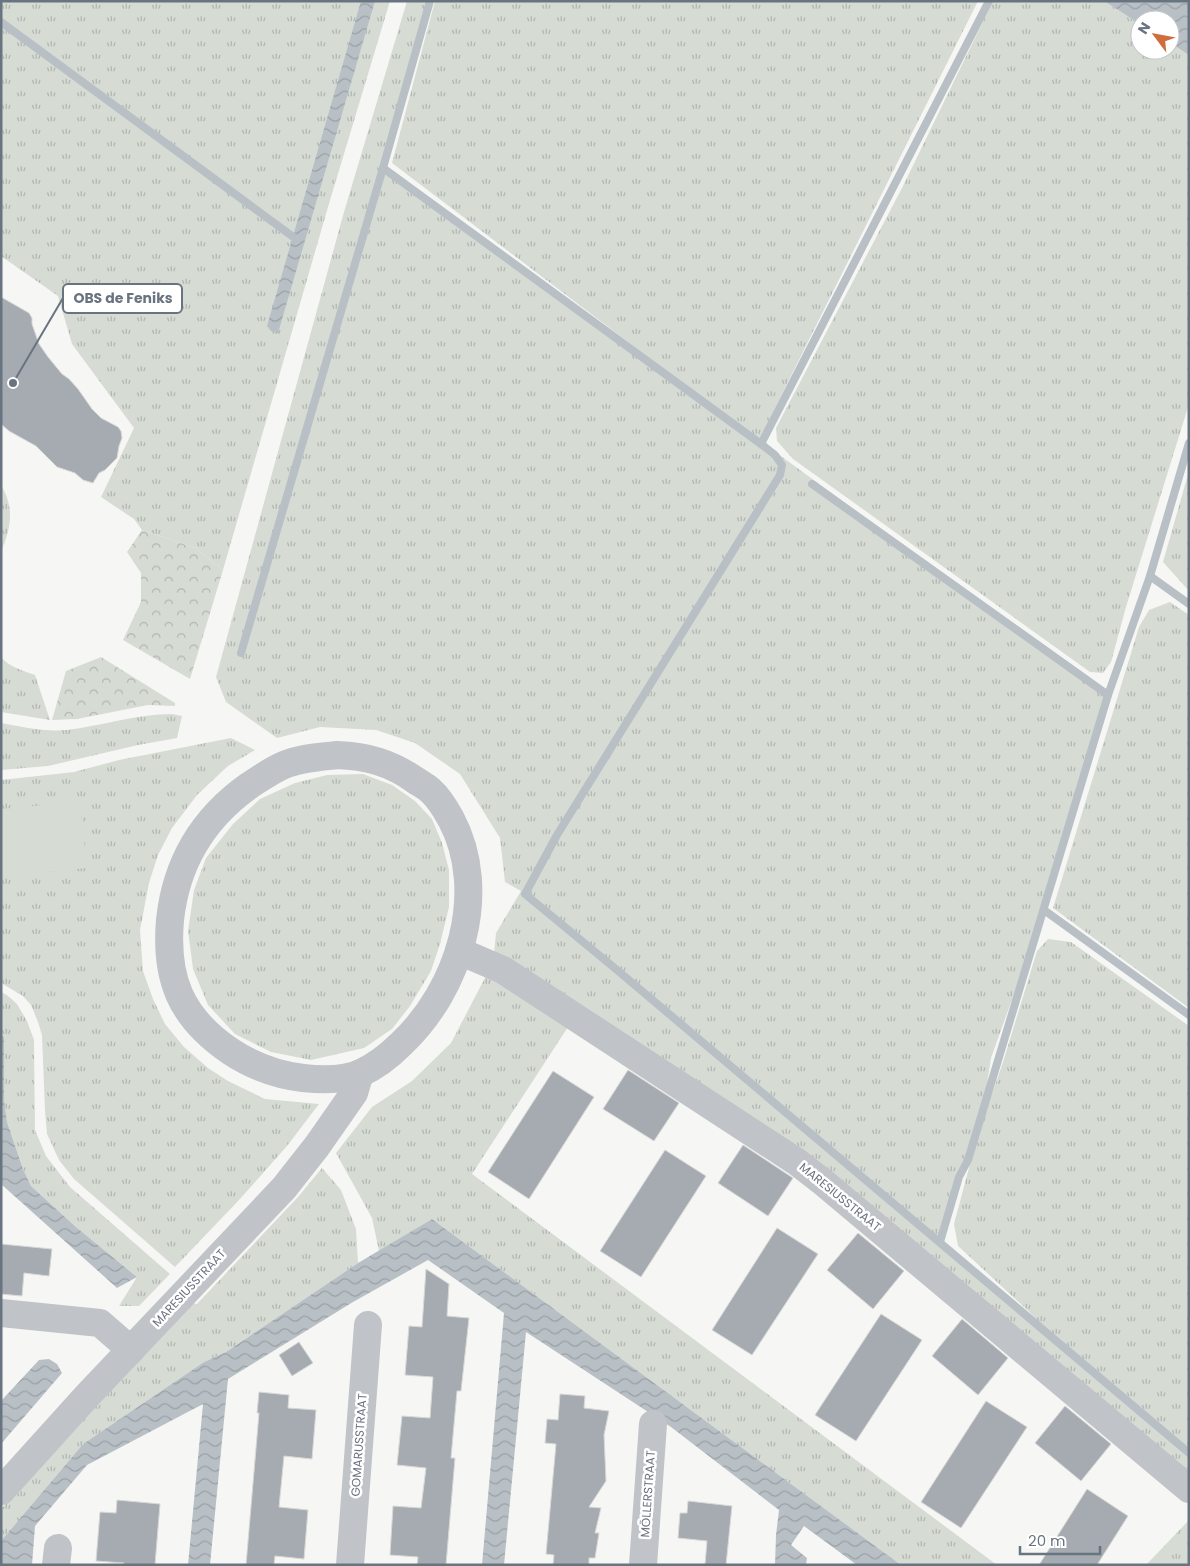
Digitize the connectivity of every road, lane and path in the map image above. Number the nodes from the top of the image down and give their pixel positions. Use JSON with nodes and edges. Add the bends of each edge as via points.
{"nodes":[{"id":1,"x":459,"y":951,"type":"junction"},
{"id":2,"x":360,"y":1073,"type":"junction"},
{"id":3,"x":1,"y":1314,"type":"edge"},
{"id":4,"x":368,"y":1325,"type":"dead end"},
{"id":5,"x":131,"y":1350,"type":"junction"},
{"id":6,"x":653,"y":1424,"type":"dead end"},
{"id":7,"x":1189,"y":1489,"type":"edge"},
{"id":8,"x":1,"y":1491,"type":"edge"},
{"id":9,"x":350,"y":1565,"type":"edge"},
{"id":10,"x":643,"y":1565,"type":"edge"}],
"edges":[{"from":1,"to":2,"type":"street","via":[[447,981],[424,1020],[394,1050]]},
{"from":1,"to":2,"type":"street","via":[[469,895],[469,872],[462,844],[446,810],[432,792],[394,767],[366,757],[352,756],[322,757],[285,764],[242,791],[207,824],[181,870],[172,905],[168,941],[172,976],[189,1013],[220,1044],[261,1068],[303,1078]]},
{"from":1,"to":7,"type":"street","name":"MARESIUSSTRAAT","via":[[503,970],[797,1162]]},
{"from":2,"to":5,"type":"street","name":"MARESIUSSTRAAT","via":[[354,1093],[284,1188]]},
{"from":3,"to":5,"type":"street","via":[[100,1323]]},
{"from":4,"to":9,"type":"street","name":"GOMARUSSTRAAT"},
{"from":5,"to":8,"type":"street","name":"MARESIUSSTRAAT"},
{"from":6,"to":10,"type":"street","name":"MÖLLERSTRAAT"}]}
